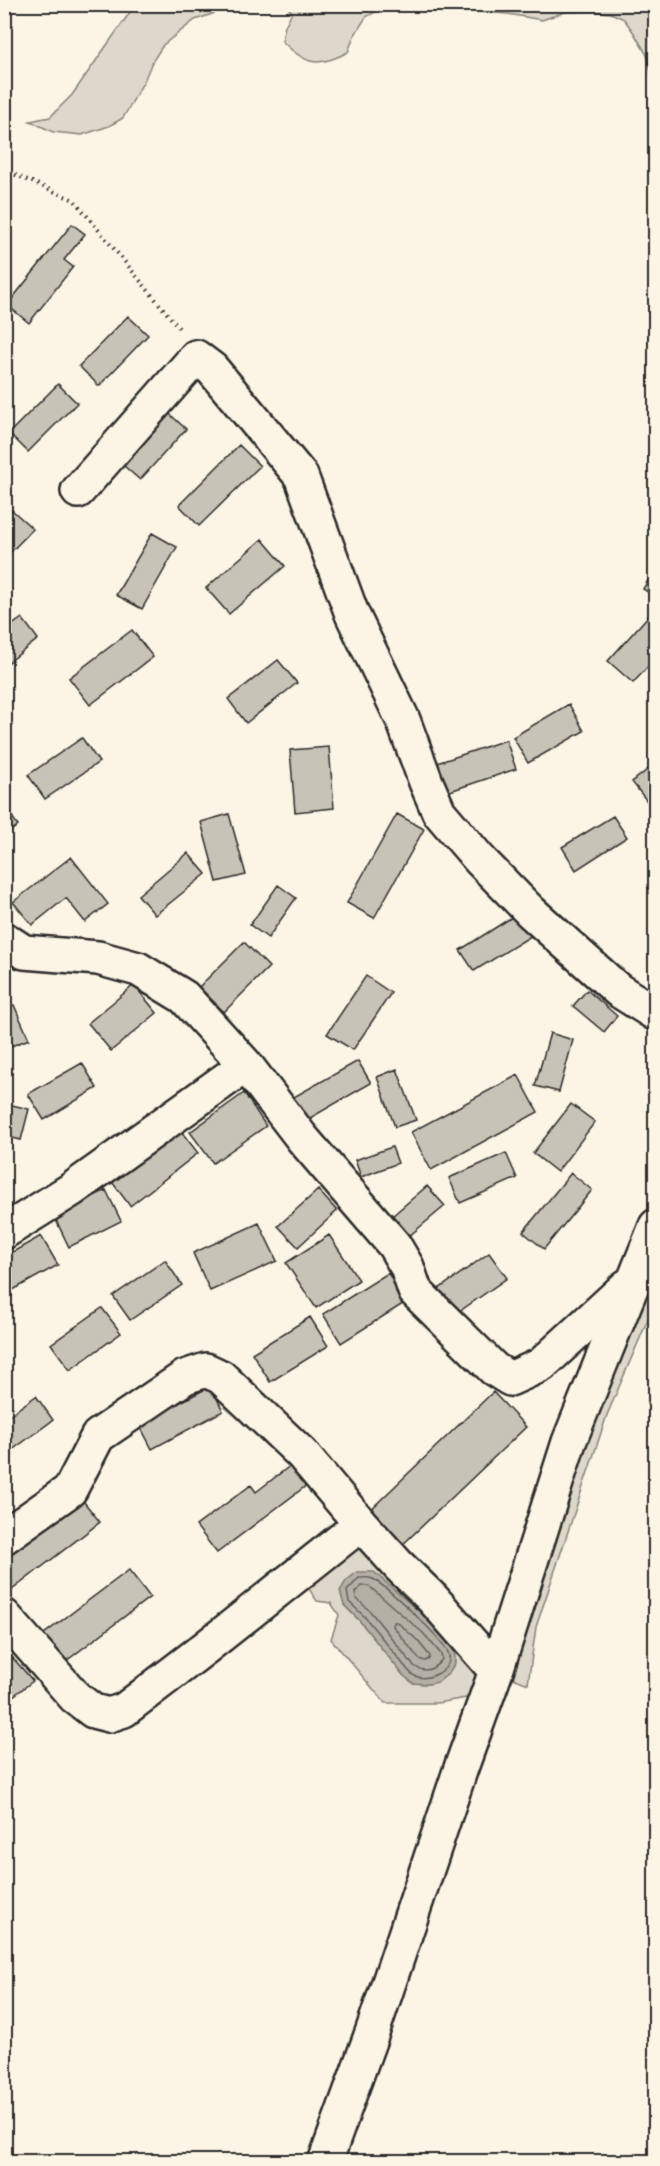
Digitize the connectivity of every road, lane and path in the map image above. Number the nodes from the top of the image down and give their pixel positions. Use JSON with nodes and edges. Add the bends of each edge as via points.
{"nodes":[{"id":1,"x":4,"y":170,"type":"edge"},
{"id":2,"x":196,"y":357,"type":"junction"},
{"id":3,"x":78,"y":491,"type":"dead end"},
{"id":4,"x":4,"y":939,"type":"edge"},
{"id":5,"x":656,"y":1014,"type":"edge"},
{"id":6,"x":246,"y":1065,"type":"junction"},
{"id":7,"x":656,"y":1226,"type":"edge"},
{"id":8,"x":4,"y":1232,"type":"edge"},
{"id":9,"x":634,"y":1280,"type":"junction"},
{"id":10,"x":361,"y":1524,"type":"junction"},
{"id":11,"x":4,"y":1537,"type":"edge"},
{"id":12,"x":4,"y":1616,"type":"edge"},
{"id":13,"x":496,"y":1671,"type":"junction"},
{"id":14,"x":325,"y":2162,"type":"edge"}],
"edges":[{"from":1,"to":2,"type":"path","via":[[74,200],[178,326]]},
{"from":2,"to":3,"type":"street"},
{"from":2,"to":5,"type":"street","via":[[212,369],[301,476],[352,614],[403,720],[439,812],[531,912],[618,990]]},
{"from":4,"to":6,"type":"street","via":[[24,952],[98,958],[138,969],[184,997]]},
{"from":6,"to":8,"type":"street","via":[[71,1190]]},
{"from":6,"to":9,"type":"street","via":[[302,1138],[394,1245],[415,1291],[494,1369],[510,1379],[541,1365]]},
{"from":7,"to":9,"type":"street"},
{"from":9,"to":13,"type":"street","via":[[569,1442]]},
{"from":10,"to":11,"type":"street","via":[[302,1454],[221,1377],[206,1370],[185,1377],[98,1436],[70,1490]]},
{"from":10,"to":12,"type":"street","via":[[124,1710],[109,1715],[93,1711],[75,1697]]},
{"from":10,"to":13,"type":"street","via":[[434,1599]]},
{"from":13,"to":14,"type":"street"}]}
